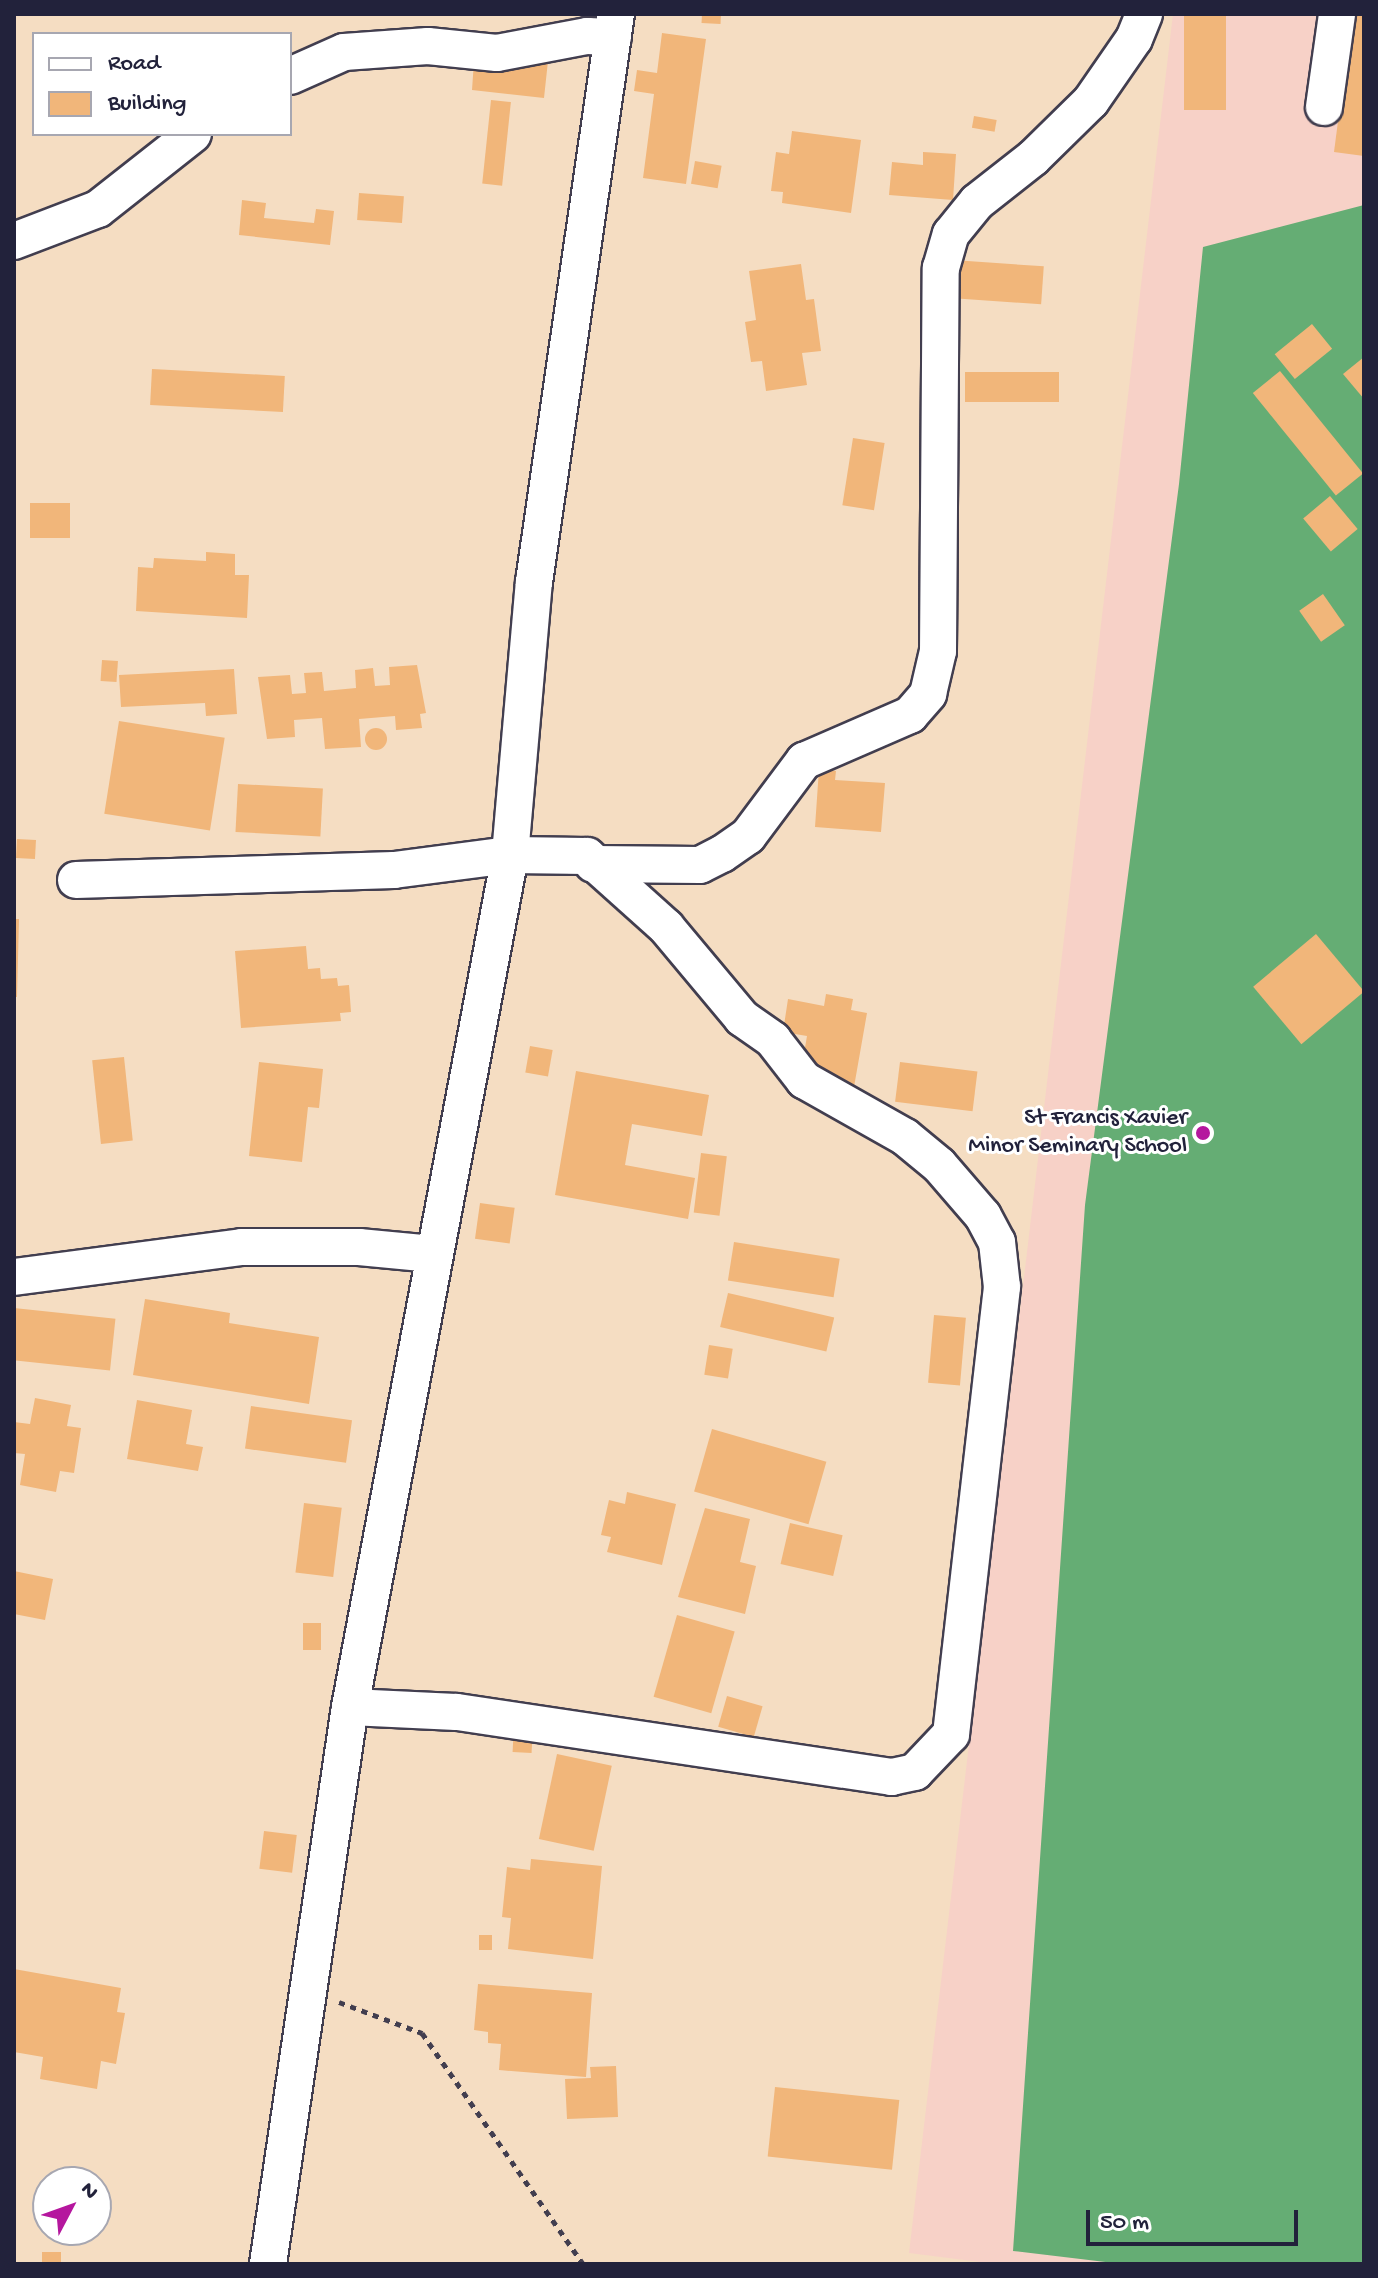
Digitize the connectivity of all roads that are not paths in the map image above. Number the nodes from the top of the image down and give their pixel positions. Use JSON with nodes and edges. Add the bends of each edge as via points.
{"nodes":[{"id":1,"x":1144,"y":14,"type":"edge"},
{"id":2,"x":1337,"y":14,"type":"edge"},
{"id":3,"x":614,"y":26,"type":"edge"},
{"id":4,"x":292,"y":75,"type":"edge"},
{"id":5,"x":1324,"y":107,"type":"dead end"},
{"id":6,"x":190,"y":136,"type":"edge"},
{"id":7,"x":14,"y":241,"type":"edge"},
{"id":8,"x":510,"y":855,"type":"junction"},
{"id":9,"x":593,"y":864,"type":"junction"},
{"id":10,"x":76,"y":880,"type":"dead end"},
{"id":11,"x":433,"y":1254,"type":"junction"},
{"id":12,"x":14,"y":1277,"type":"edge"},
{"id":13,"x":350,"y":1707,"type":"junction"},
{"id":14,"x":268,"y":2264,"type":"edge"}],
"edges":[{"from":1,"to":9,"type":"street","via":[[1134,39],[1091,101],[1033,158],[977,202],[947,246],[941,268],[938,651],[928,694],[910,715],[804,761],[748,836],[722,854],[700,865]]},
{"from":2,"to":5,"type":"street"},
{"from":3,"to":4,"type":"street","via":[[497,53],[428,46],[344,52]]},
{"from":3,"to":8,"type":"street","via":[[534,582]]},
{"from":6,"to":7,"type":"street","via":[[98,209]]},
{"from":8,"to":9,"type":"street","via":[[560,853],[587,856]]},
{"from":8,"to":10,"type":"street","via":[[394,870]]},
{"from":8,"to":11,"type":"street"},
{"from":9,"to":13,"type":"street","via":[[666,927],[742,1018],[773,1040],[804,1080],[905,1137],[939,1165],[983,1216],[997,1242],[1002,1287],[951,1734],[915,1772],[892,1777],[456,1712]]},
{"from":11,"to":12,"type":"street","via":[[359,1247],[242,1247]]},
{"from":11,"to":13,"type":"street"},
{"from":13,"to":14,"type":"street"}]}
